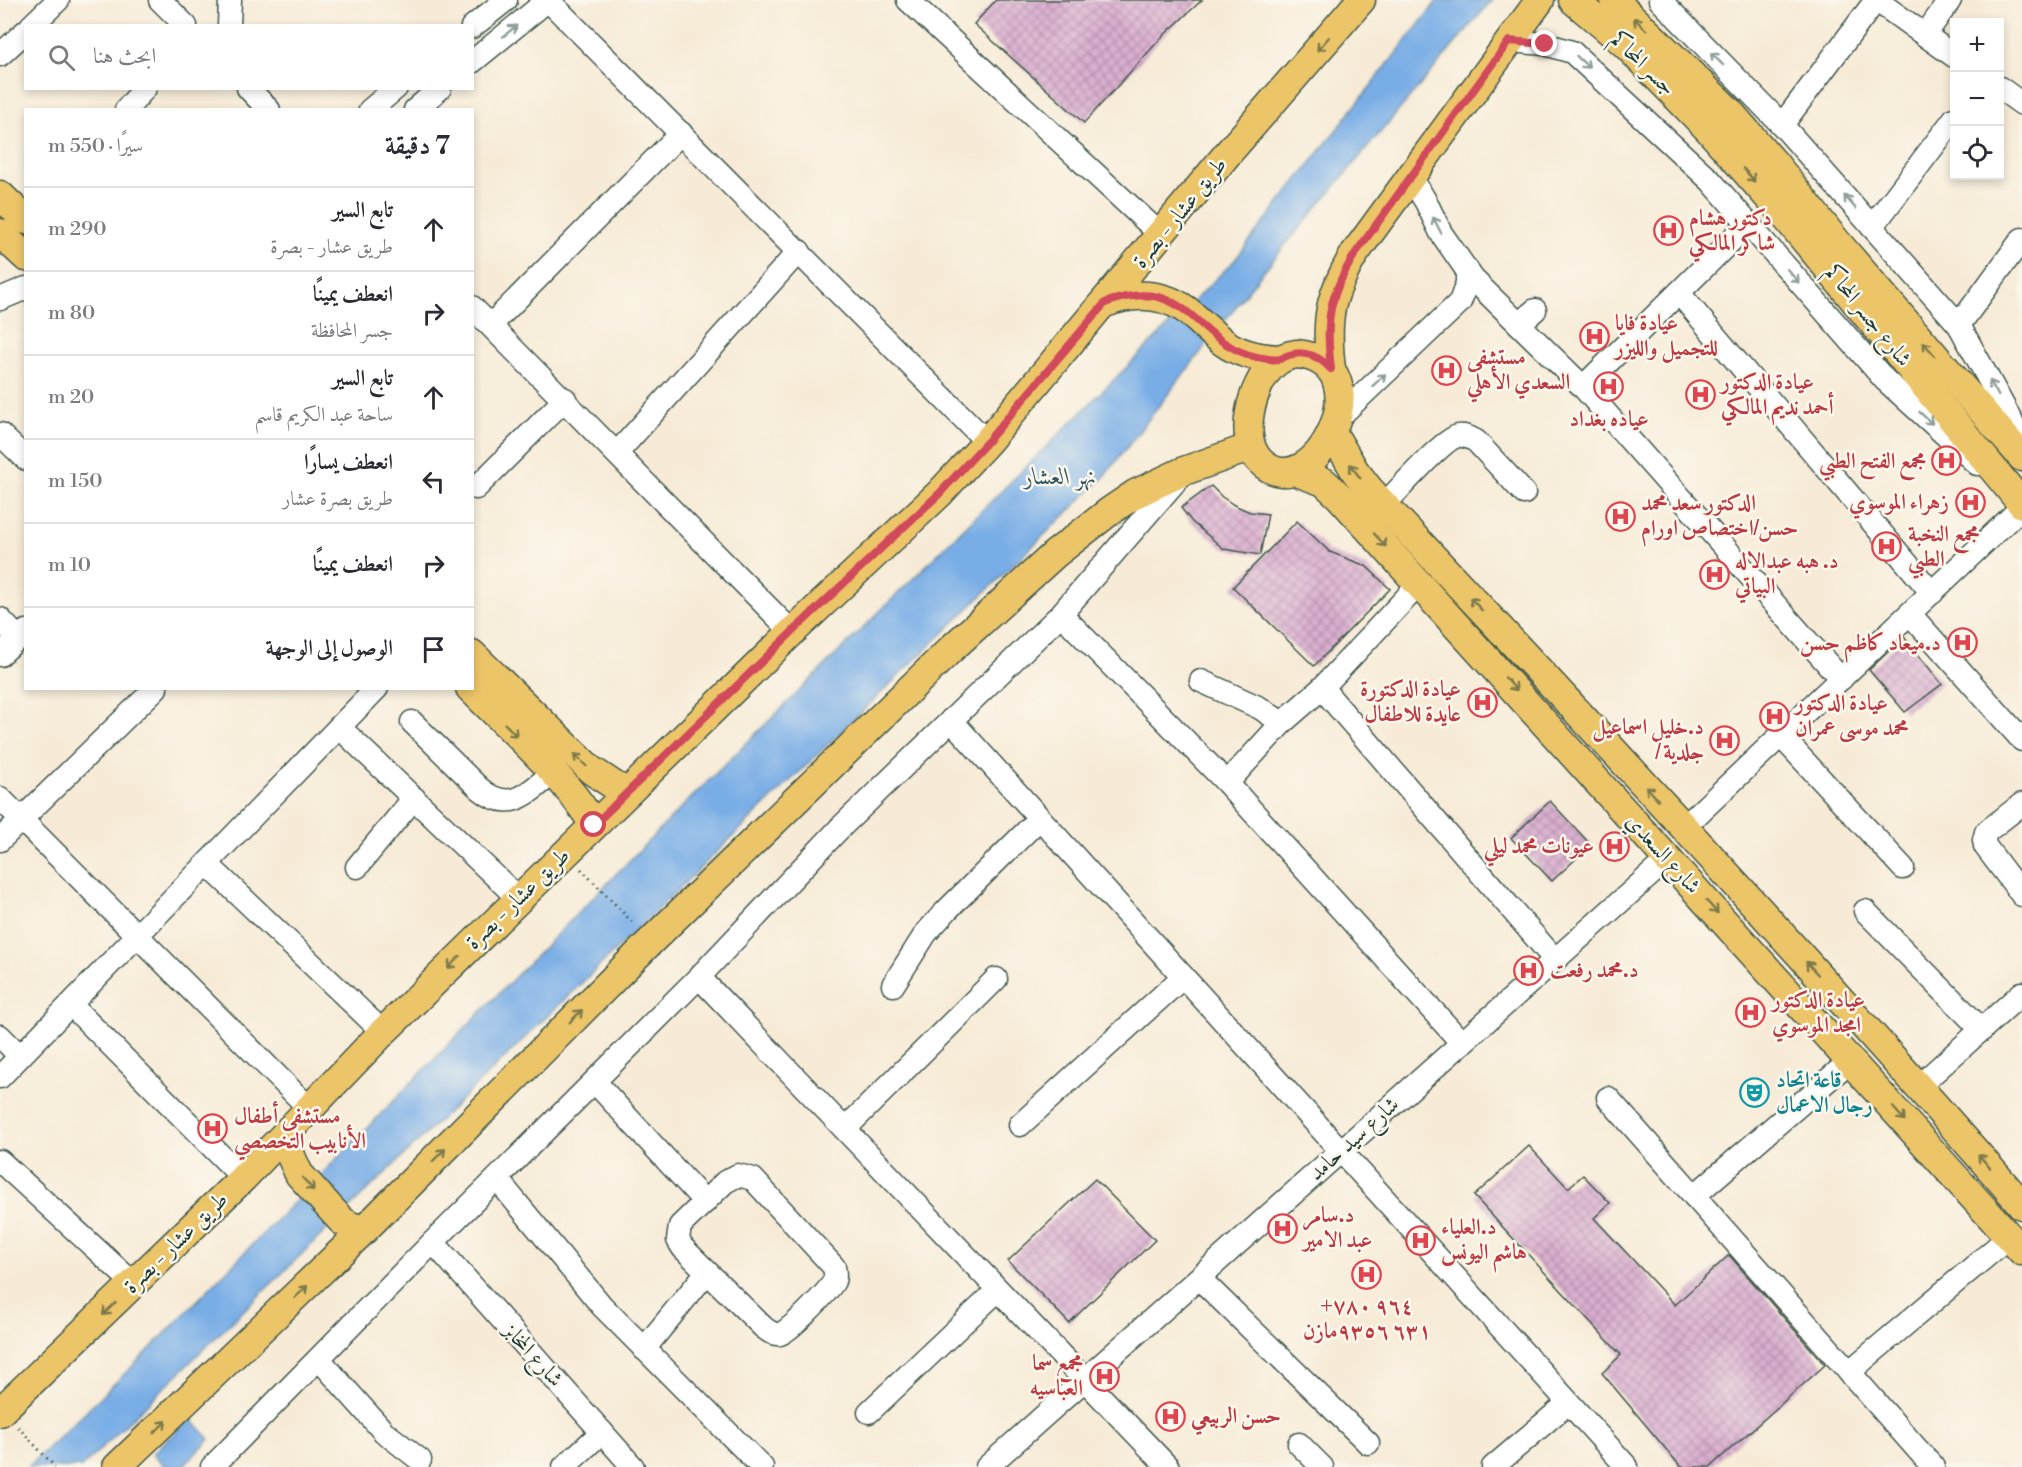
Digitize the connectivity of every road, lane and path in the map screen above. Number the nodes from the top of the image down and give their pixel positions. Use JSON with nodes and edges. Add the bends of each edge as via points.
{"nodes":[{"id":1,"x":58,"y":0,"type":"edge"},
{"id":2,"x":160,"y":0,"type":"edge"},
{"id":3,"x":230,"y":0,"type":"edge"},
{"id":4,"x":506,"y":0,"type":"edge"},
{"id":5,"x":548,"y":0,"type":"edge"},
{"id":6,"x":908,"y":0,"type":"edge"},
{"id":7,"x":1361,"y":0,"type":"edge"},
{"id":8,"x":1540,"y":0,"type":"edge"},
{"id":9,"x":1573,"y":0,"type":"edge"},
{"id":10,"x":1614,"y":0,"type":"edge"},
{"id":11,"x":1660,"y":0,"type":"edge"},
{"id":12,"x":1876,"y":0,"type":"edge"},
{"id":13,"x":1950,"y":0,"type":"edge"},
{"id":14,"x":33,"y":24,"type":"edge"},
{"id":15,"x":184,"y":24,"type":"edge"},
{"id":16,"x":229,"y":24,"type":"edge"},
{"id":17,"x":474,"y":25,"type":"edge"},
{"id":18,"x":24,"y":33,"type":"edge"},
{"id":19,"x":1925,"y":34,"type":"junction"},
{"id":20,"x":1509,"y":41,"type":"junction"},
{"id":21,"x":1950,"y":53,"type":"edge"},
{"id":22,"x":0,"y":55,"type":"edge"},
{"id":23,"x":474,"y":60,"type":"edge"},
{"id":24,"x":144,"y":90,"type":"edge"},
{"id":25,"x":250,"y":90,"type":"edge"},
{"id":26,"x":394,"y":90,"type":"edge"},
{"id":27,"x":438,"y":90,"type":"edge"},
{"id":28,"x":2004,"y":91,"type":"edge"},
{"id":29,"x":2022,"y":104,"type":"edge"},
{"id":30,"x":128,"y":108,"type":"edge"},
{"id":31,"x":267,"y":108,"type":"edge"},
{"id":32,"x":372,"y":108,"type":"edge"},
{"id":33,"x":417,"y":108,"type":"edge"},
{"id":34,"x":1719,"y":120,"type":"junction"},
{"id":35,"x":1950,"y":124,"type":"edge"},
{"id":36,"x":1782,"y":125,"type":"junction"},
{"id":37,"x":681,"y":133,"type":"junction"},
{"id":38,"x":1411,"y":177,"type":"junction"},
{"id":39,"x":0,"y":195,"type":"edge"},
{"id":40,"x":18,"y":222,"type":"edge"},
{"id":41,"x":1748,"y":224,"type":"junction"},
{"id":42,"x":1872,"y":227,"type":"junction"},
{"id":43,"x":1161,"y":235,"type":"junction"},
{"id":44,"x":2022,"y":239,"type":"edge"},
{"id":45,"x":24,"y":248,"type":"edge"},
{"id":46,"x":799,"y":251,"type":"junction"},
{"id":47,"x":1467,"y":269,"type":"junction"},
{"id":48,"x":24,"y":289,"type":"edge"},
{"id":49,"x":1679,"y":293,"type":"junction"},
{"id":50,"x":0,"y":299,"type":"edge"},
{"id":51,"x":1105,"y":303,"type":"junction"},
{"id":52,"x":474,"y":309,"type":"edge"},
{"id":53,"x":1448,"y":314,"type":"junction"},
{"id":54,"x":1520,"y":315,"type":"junction"},
{"id":55,"x":491,"y":325,"type":"junction"},
{"id":56,"x":1959,"y":325,"type":"junction"},
{"id":57,"x":1280,"y":359,"type":"junction"},
{"id":58,"x":1331,"y":369,"type":"junction"},
{"id":59,"x":1583,"y":387,"type":"junction"},
{"id":60,"x":565,"y":399,"type":"junction"},
{"id":61,"x":1334,"y":426,"type":"junction"},
{"id":62,"x":0,"y":434,"type":"edge"},
{"id":63,"x":2022,"y":440,"type":"edge"},
{"id":64,"x":987,"y":442,"type":"junction"},
{"id":65,"x":1251,"y":447,"type":"junction"},
{"id":66,"x":617,"y":453,"type":"junction"},
{"id":67,"x":24,"y":457,"type":"edge"},
{"id":68,"x":2022,"y":457,"type":"edge"},
{"id":69,"x":1184,"y":471,"type":"junction"},
{"id":70,"x":1294,"y":471,"type":"junction"},
{"id":71,"x":476,"y":488,"type":"dead end"},
{"id":72,"x":1524,"y":493,"type":"dead end"},
{"id":73,"x":1384,"y":505,"type":"junction"},
{"id":74,"x":2022,"y":505,"type":"edge"},
{"id":75,"x":1420,"y":583,"type":"junction"},
{"id":76,"x":1932,"y":593,"type":"junction"},
{"id":77,"x":1061,"y":614,"type":"junction"},
{"id":78,"x":1910,"y":614,"type":"junction"},
{"id":79,"x":0,"y":619,"type":"edge"},
{"id":80,"x":792,"y":632,"type":"junction"},
{"id":81,"x":22,"y":634,"type":"edge"},
{"id":82,"x":0,"y":655,"type":"edge"},
{"id":83,"x":474,"y":656,"type":"edge"},
{"id":84,"x":1841,"y":679,"type":"junction"},
{"id":85,"x":1200,"y":681,"type":"dead end"},
{"id":86,"x":1322,"y":688,"type":"junction"},
{"id":87,"x":154,"y":690,"type":"edge"},
{"id":88,"x":375,"y":690,"type":"edge"},
{"id":89,"x":472,"y":690,"type":"edge"},
{"id":90,"x":951,"y":720,"type":"junction"},
{"id":91,"x":412,"y":722,"type":"dead end"},
{"id":92,"x":1282,"y":723,"type":"junction"},
{"id":93,"x":339,"y":727,"type":"junction"},
{"id":94,"x":1781,"y":736,"type":"junction"},
{"id":95,"x":2022,"y":740,"type":"edge"},
{"id":96,"x":554,"y":772,"type":"junction"},
{"id":97,"x":1227,"y":783,"type":"junction"},
{"id":98,"x":628,"y":792,"type":"junction"},
{"id":99,"x":0,"y":798,"type":"edge"},
{"id":100,"x":414,"y":798,"type":"junction"},
{"id":101,"x":2022,"y":804,"type":"edge"},
{"id":102,"x":21,"y":819,"type":"junction"},
{"id":103,"x":1039,"y":819,"type":"junction"},
{"id":104,"x":594,"y":825,"type":"junction"},
{"id":105,"x":1683,"y":828,"type":"junction"},
{"id":106,"x":0,"y":840,"type":"edge"},
{"id":107,"x":1668,"y":859,"type":"junction"},
{"id":108,"x":575,"y":863,"type":"dead end"},
{"id":109,"x":207,"y":864,"type":"junction"},
{"id":110,"x":357,"y":867,"type":"dead end"},
{"id":111,"x":1903,"y":868,"type":"dead end"},
{"id":112,"x":2022,"y":895,"type":"edge"},
{"id":113,"x":519,"y":899,"type":"junction"},
{"id":114,"x":1865,"y":910,"type":"dead end"},
{"id":115,"x":640,"y":930,"type":"dead end"},
{"id":116,"x":137,"y":935,"type":"junction"},
{"id":117,"x":1555,"y":960,"type":"junction"},
{"id":118,"x":699,"y":977,"type":"junction"},
{"id":119,"x":1183,"y":977,"type":"junction"},
{"id":120,"x":996,"y":979,"type":"dead end"},
{"id":121,"x":893,"y":985,"type":"dead end"},
{"id":122,"x":2022,"y":993,"type":"edge"},
{"id":123,"x":70,"y":1005,"type":"junction"},
{"id":124,"x":1982,"y":1030,"type":"junction"},
{"id":125,"x":383,"y":1032,"type":"junction"},
{"id":126,"x":0,"y":1036,"type":"edge"},
{"id":127,"x":1462,"y":1043,"type":"junction"},
{"id":128,"x":20,"y":1056,"type":"junction"},
{"id":129,"x":1850,"y":1061,"type":"junction"},
{"id":130,"x":0,"y":1077,"type":"edge"},
{"id":131,"x":594,"y":1082,"type":"junction"},
{"id":132,"x":1919,"y":1086,"type":"junction"},
{"id":133,"x":1608,"y":1098,"type":"dead end"},
{"id":134,"x":310,"y":1109,"type":"junction"},
{"id":135,"x":1020,"y":1125,"type":"dead end"},
{"id":136,"x":845,"y":1129,"type":"junction"},
{"id":137,"x":288,"y":1131,"type":"junction"},
{"id":138,"x":1340,"y":1151,"type":"junction"},
{"id":139,"x":0,"y":1161,"type":"edge"},
{"id":140,"x":243,"y":1178,"type":"junction"},
{"id":141,"x":497,"y":1179,"type":"junction"},
{"id":142,"x":1694,"y":1196,"type":"junction"},
{"id":143,"x":705,"y":1202,"type":"junction"},
{"id":144,"x":2022,"y":1205,"type":"edge"},
{"id":145,"x":365,"y":1229,"type":"junction"},
{"id":146,"x":433,"y":1242,"type":"junction"},
{"id":147,"x":2016,"y":1244,"type":"edge"},
{"id":148,"x":707,"y":1272,"type":"junction"},
{"id":149,"x":1198,"y":1278,"type":"junction"},
{"id":150,"x":134,"y":1284,"type":"junction"},
{"id":151,"x":998,"y":1290,"type":"junction"},
{"id":152,"x":644,"y":1349,"type":"junction"},
{"id":153,"x":319,"y":1359,"type":"junction"},
{"id":154,"x":1850,"y":1372,"type":"junction"},
{"id":155,"x":1085,"y":1380,"type":"junction"},
{"id":156,"x":1568,"y":1403,"type":"junction"},
{"id":157,"x":868,"y":1412,"type":"dead end"},
{"id":158,"x":10,"y":1421,"type":"edge"},
{"id":159,"x":602,"y":1432,"type":"junction"},
{"id":160,"x":1368,"y":1443,"type":"dead end"},
{"id":161,"x":1299,"y":1444,"type":"dead end"},
{"id":162,"x":420,"y":1460,"type":"dead end"},
{"id":163,"x":1919,"y":1462,"type":"edge"},
{"id":164,"x":55,"y":1467,"type":"edge"},
{"id":165,"x":117,"y":1467,"type":"edge"},
{"id":166,"x":212,"y":1467,"type":"edge"},
{"id":167,"x":564,"y":1467,"type":"edge"},
{"id":168,"x":633,"y":1467,"type":"edge"},
{"id":169,"x":762,"y":1467,"type":"edge"},
{"id":170,"x":987,"y":1467,"type":"edge"},
{"id":171,"x":1168,"y":1467,"type":"edge"},
{"id":172,"x":1322,"y":1467,"type":"edge"},
{"id":173,"x":1493,"y":1467,"type":"edge"},
{"id":174,"x":1627,"y":1467,"type":"edge"}],
"edges":[{"from":1,"to":14,"type":"street"},
{"from":2,"to":15,"type":"street"},
{"from":3,"to":16,"type":"street"},
{"from":4,"to":17,"type":"street"},
{"from":23,"to":5,"type":"street","one_way":true},
{"from":5,"to":37,"type":"street"},
{"from":6,"to":43,"type":"street"},
{"from":7,"to":43,"type":"main road","name":"طريق عشار - بصرة","one_way":true},
{"from":8,"to":20,"type":"main road"},
{"from":9,"to":34,"type":"main road","name":"جسر المحاكم"},
{"from":34,"to":10,"type":"main road","name":"جسر المحاكم","one_way":true},
{"from":36,"to":11,"type":"street","one_way":true},
{"from":12,"to":19,"type":"street"},
{"from":12,"to":36,"type":"street"},
{"from":13,"to":19,"type":"street"},
{"from":18,"to":22,"type":"street"},
{"from":19,"to":21,"type":"street"},
{"from":20,"to":38,"type":"main road"},
{"from":20,"to":41,"type":"street","one_way":true,"via":[[1545,44],[1572,52],[1711,181]]},
{"from":24,"to":30,"type":"street"},
{"from":25,"to":31,"type":"street"},
{"from":26,"to":32,"type":"street"},
{"from":27,"to":33,"type":"street"},
{"from":28,"to":29,"type":"street"},
{"from":68,"to":34,"type":"main road","one_way":true,"via":[[1775,164]]},
{"from":34,"to":74,"type":"main road","name":"شارع جسر المحاكم","one_way":true,"via":[[1785,216]]},
{"from":35,"to":42,"type":"street"},
{"from":42,"to":36,"type":"street","one_way":true},
{"from":37,"to":46,"type":"street"},
{"from":37,"to":55,"type":"street"},
{"from":47,"to":38,"type":"street","one_way":true,"via":[[1441,233]]},
{"from":38,"to":58,"type":"main road","via":[[1339,279],[1330,308],[1327,338]]},
{"from":39,"to":40,"type":"main road"},
{"from":40,"to":45,"type":"main road"},
{"from":41,"to":49,"type":"street"},
{"from":41,"to":74,"type":"street","one_way":true,"via":[[1885,380]]},
{"from":42,"to":56,"type":"street"},
{"from":43,"to":51,"type":"main road","name":"طريق عشار - بصرة"},
{"from":44,"to":56,"type":"street"},
{"from":46,"to":64,"type":"street"},
{"from":46,"to":66,"type":"street"},
{"from":47,"to":53,"type":"street","via":[[1460,302]]},
{"from":47,"to":54,"type":"street","via":[[1473,279]]},
{"from":48,"to":50,"type":"street"},
{"from":49,"to":59,"type":"street"},
{"from":49,"to":76,"type":"street"},
{"from":51,"to":57,"type":"main road","via":[[1145,295],[1169,300],[1224,343],[1256,357]]},
{"from":51,"to":64,"type":"main road","name":"طريق عشار - بصرة"},
{"from":52,"to":55,"type":"street"},
{"from":53,"to":54,"type":"street","via":[[1471,306],[1495,307]]},
{"from":61,"to":53,"type":"street","one_way":true},
{"from":54,"to":59,"type":"street"},
{"from":55,"to":60,"type":"street"},
{"from":63,"to":56,"type":"street","one_way":true},
{"from":57,"to":58,"type":"main road","via":[[1307,354]]},
{"from":57,"to":65,"type":"main road","via":[[1267,372],[1253,399],[1248,425]]},
{"from":58,"to":61,"type":"main road","via":[[1338,384]]},
{"from":59,"to":84,"type":"street"},
{"from":60,"to":66,"type":"street"},
{"from":60,"to":71,"type":"street"},
{"from":61,"to":70,"type":"main road","via":[[1314,458]]},
{"from":73,"to":61,"type":"main road","name":"شارع السعدي","one_way":true,"via":[[1355,471]]},
{"from":62,"to":67,"type":"street"},
{"from":64,"to":80,"type":"main road","name":"طريق عشار - بصرة","via":[[939,494]]},
{"from":65,"to":69,"type":"main road"},
{"from":65,"to":70,"type":"main road","via":[[1268,467]]},
{"from":66,"to":80,"type":"street"},
{"from":69,"to":77,"type":"street"},
{"from":145,"to":69,"type":"main road","one_way":true,"via":[[651,941],[950,650],[1055,554],[1110,511],[1135,494]]},
{"from":70,"to":75,"type":"main road","name":"شارع السعدي","one_way":true,"via":[[1315,477],[1333,489]]},
{"from":72,"to":73,"type":"street","via":[[1476,441],[1456,436]]},
{"from":105,"to":73,"type":"main road","name":"شارع السعدي","one_way":true},
{"from":74,"to":76,"type":"street"},
{"from":75,"to":86,"type":"street"},
{"from":75,"to":107,"type":"main road","name":"شارع السعدي","one_way":true},
{"from":76,"to":78,"type":"street"},
{"from":77,"to":90,"type":"street"},
{"from":77,"to":97,"type":"street"},
{"from":78,"to":84,"type":"street"},
{"from":78,"to":95,"type":"street"},
{"from":79,"to":81,"type":"street"},
{"from":80,"to":98,"type":"main road","name":"طريق عشار - بصرة"},
{"from":81,"to":82,"type":"street"},
{"from":98,"to":83,"type":"main road","one_way":true,"via":[[591,770]]},
{"from":84,"to":94,"type":"street"},
{"from":85,"to":92,"type":"street","via":[[1260,708]]},
{"from":86,"to":92,"type":"street"},
{"from":86,"to":117,"type":"street"},
{"from":87,"to":102,"type":"street"},
{"from":88,"to":93,"type":"street"},
{"from":89,"to":96,"type":"main road","one_way":true},
{"from":90,"to":103,"type":"street"},
{"from":90,"to":118,"type":"street","via":[[839,829]]},
{"from":91,"to":96,"type":"street","via":[[479,788],[499,800],[522,797]]},
{"from":92,"to":97,"type":"street"},
{"from":93,"to":100,"type":"street"},
{"from":93,"to":109,"type":"street"},
{"from":94,"to":105,"type":"street"},
{"from":94,"to":111,"type":"street"},
{"from":96,"to":104,"type":"main road"},
{"from":97,"to":127,"type":"street"},
{"from":98,"to":104,"type":"main road","name":"طريق عشار - بصرة"},
{"from":99,"to":102,"type":"street"},
{"from":100,"to":110,"type":"street"},
{"from":100,"to":113,"type":"street"},
{"from":101,"to":112,"type":"street","via":[[1986,832],[1984,840]]},
{"from":102,"to":106,"type":"street"},
{"from":102,"to":116,"type":"street"},
{"from":103,"to":119,"type":"street"},
{"from":103,"to":121,"type":"street","via":[[926,933]]},
{"from":104,"to":113,"type":"main road","name":"طريق عشار - بصرة"},
{"from":132,"to":105,"type":"main road","name":"شارع السعدي","one_way":true},
{"from":107,"to":117,"type":"street","name":"شارع سيد حامد"},
{"from":107,"to":129,"type":"main road","name":"شارع السعدي","one_way":true},
{"from":108,"to":115,"type":"path"},
{"from":109,"to":116,"type":"street"},
{"from":109,"to":125,"type":"street"},
{"from":113,"to":125,"type":"main road","name":"طريق عشار - بصرة","one_way":true},
{"from":114,"to":124,"type":"street"},
{"from":116,"to":123,"type":"street"},
{"from":116,"to":134,"type":"street"},
{"from":117,"to":127,"type":"street","name":"شارع سيد حامد"},
{"from":118,"to":131,"type":"street"},
{"from":118,"to":136,"type":"street"},
{"from":119,"to":135,"type":"street"},
{"from":119,"to":138,"type":"street"},
{"from":120,"to":136,"type":"street"},
{"from":122,"to":124,"type":"street"},
{"from":123,"to":128,"type":"street"},
{"from":123,"to":140,"type":"street"},
{"from":124,"to":132,"type":"street"},
{"from":125,"to":134,"type":"main road","name":"طريق عشار - بصرة"},
{"from":126,"to":128,"type":"street"},
{"from":127,"to":138,"type":"street","name":"شارع سيد حامد"},
{"from":128,"to":130,"type":"street"},
{"from":129,"to":142,"type":"street"},
{"from":129,"to":147,"type":"main road","name":"شارع السعدي","one_way":true},
{"from":131,"to":141,"type":"street"},
{"from":131,"to":143,"type":"street"},
{"from":144,"to":132,"type":"main road","name":"شارع السعدي","one_way":true},
{"from":133,"to":142,"type":"street"},
{"from":134,"to":137,"type":"main road","name":"طريق عشار - بصرة"},
{"from":136,"to":151,"type":"street"},
{"from":137,"to":140,"type":"main road","name":"طريق عشار - بصرة"},
{"from":137,"to":145,"type":"main road","one_way":true,"via":[[290,1154],[299,1174],[342,1221]]},
{"from":138,"to":149,"type":"street","name":"شارع سيد حامد"},
{"from":138,"to":156,"type":"street"},
{"from":139,"to":150,"type":"street"},
{"from":140,"to":150,"type":"main road","name":"طريق عشار - بصرة"},
{"from":141,"to":146,"type":"street"},
{"from":141,"to":152,"type":"street","via":[[602,1306]]},
{"from":142,"to":154,"type":"street"},
{"from":143,"to":148,"type":"street","via":[[680,1226],[678,1235],[680,1244]]},
{"from":143,"to":148,"type":"street","via":[[731,1178],[753,1179],[830,1262],[835,1274],[831,1286],[790,1328],[779,1334],[768,1331]]},
{"from":165,"to":145,"type":"main road","one_way":true},
{"from":146,"to":153,"type":"street"},
{"from":146,"to":159,"type":"street","name":"شارع المخابز"},
{"from":147,"to":154,"type":"street"},
{"from":148,"to":152,"type":"street"},
{"from":149,"to":155,"type":"street","name":"شارع سيد حامد"},
{"from":149,"to":160,"type":"street"},
{"from":150,"to":158,"type":"main road","name":"طريق عشار - بصرة","one_way":true},
{"from":151,"to":155,"type":"street"},
{"from":151,"to":157,"type":"street"},
{"from":152,"to":169,"type":"street"},
{"from":153,"to":162,"type":"street","via":[[384,1432]]},
{"from":153,"to":166,"type":"street"},
{"from":154,"to":163,"type":"street"},
{"from":155,"to":170,"type":"street","name":"شارع سيد حامد"},
{"from":155,"to":171,"type":"street"},
{"from":156,"to":173,"type":"street"},
{"from":156,"to":174,"type":"street"},
{"from":158,"to":164,"type":"path"},
{"from":159,"to":167,"type":"street"},
{"from":159,"to":168,"type":"street","name":"شارع المخابز"},
{"from":161,"to":172,"type":"street"}]}
